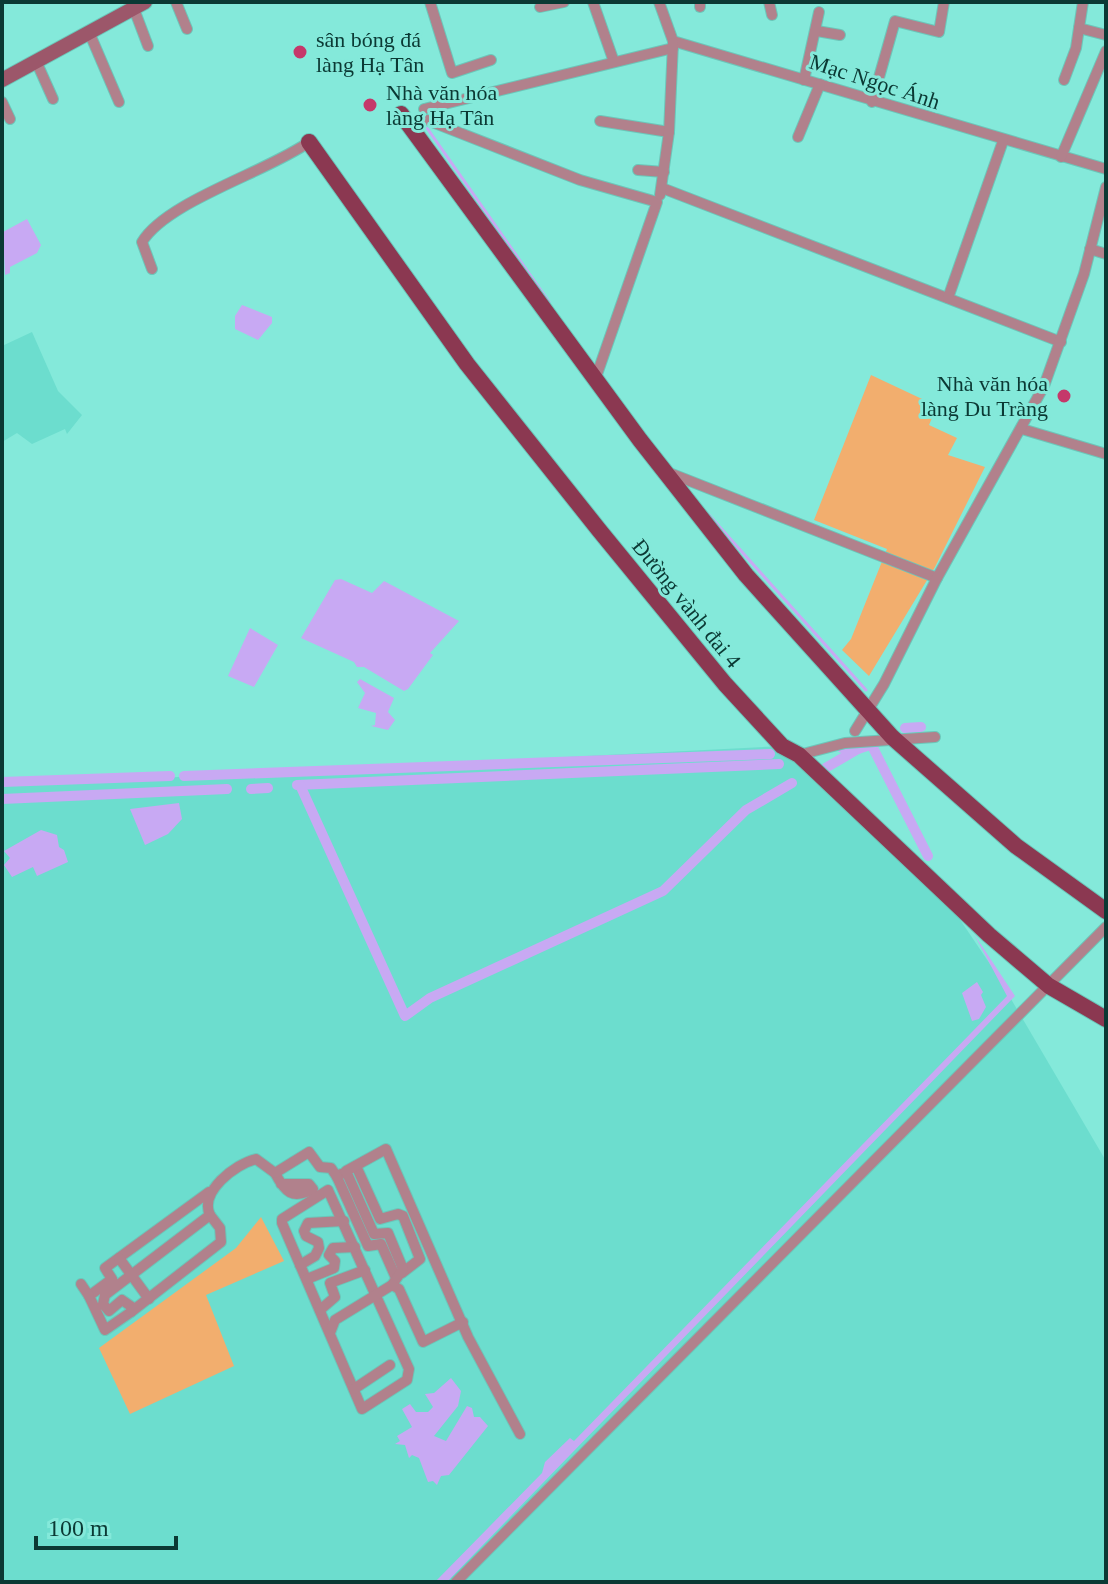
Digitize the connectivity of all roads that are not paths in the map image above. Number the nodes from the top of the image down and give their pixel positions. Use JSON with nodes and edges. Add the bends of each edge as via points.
{"nodes":[{"id":1,"x":176,"y":2,"type":"edge"},
{"id":2,"x":430,"y":2,"type":"edge"},
{"id":3,"x":564,"y":2,"type":"edge"},
{"id":4,"x":593,"y":2,"type":"edge"},
{"id":5,"x":659,"y":2,"type":"edge"},
{"id":6,"x":769,"y":2,"type":"edge"},
{"id":7,"x":944,"y":2,"type":"edge"},
{"id":8,"x":1083,"y":2,"type":"edge"},
{"id":9,"x":139,"y":6,"type":"edge"},
{"id":10,"x":540,"y":7,"type":"dead end"},
{"id":11,"x":819,"y":12,"type":"dead end"},
{"id":12,"x":772,"y":15,"type":"dead end"},
{"id":13,"x":1079,"y":28,"type":"junction"},
{"id":14,"x":187,"y":29,"type":"dead end"},
{"id":15,"x":817,"y":31,"type":"junction"},
{"id":16,"x":89,"y":32,"type":"junction"},
{"id":17,"x":840,"y":35,"type":"dead end"},
{"id":18,"x":1106,"y":35,"type":"edge"},
{"id":19,"x":673,"y":45,"type":"junction"},
{"id":20,"x":148,"y":46,"type":"dead end"},
{"id":21,"x":1106,"y":51,"type":"edge"},
{"id":22,"x":491,"y":60,"type":"dead end"},
{"id":23,"x":36,"y":61,"type":"junction"},
{"id":24,"x":614,"y":62,"type":"junction"},
{"id":25,"x":2,"y":80,"type":"edge"},
{"id":26,"x":804,"y":80,"type":"junction"},
{"id":27,"x":1064,"y":80,"type":"dead end"},
{"id":28,"x":820,"y":84,"type":"junction"},
{"id":29,"x":53,"y":99,"type":"dead end"},
{"id":30,"x":2,"y":102,"type":"edge"},
{"id":31,"x":119,"y":102,"type":"dead end"},
{"id":32,"x":872,"y":102,"type":"junction"},
{"id":33,"x":401,"y":114,"type":"dead end"},
{"id":34,"x":10,"y":119,"type":"dead end"},
{"id":35,"x":600,"y":121,"type":"dead end"},
{"id":36,"x":669,"y":132,"type":"junction"},
{"id":37,"x":798,"y":137,"type":"dead end"},
{"id":38,"x":1003,"y":141,"type":"junction"},
{"id":39,"x":309,"y":142,"type":"joint"},
{"id":40,"x":1061,"y":157,"type":"junction"},
{"id":41,"x":1106,"y":169,"type":"edge"},
{"id":42,"x":638,"y":170,"type":"dead end"},
{"id":43,"x":664,"y":172,"type":"junction"},
{"id":44,"x":1106,"y":187,"type":"edge"},
{"id":45,"x":662,"y":188,"type":"junction"},
{"id":46,"x":657,"y":202,"type":"junction"},
{"id":47,"x":1090,"y":249,"type":"junction"},
{"id":48,"x":1106,"y":254,"type":"edge"},
{"id":49,"x":152,"y":269,"type":"dead end"},
{"id":50,"x":948,"y":298,"type":"junction"},
{"id":51,"x":1063,"y":347,"type":"junction"},
{"id":52,"x":595,"y":380,"type":"junction"},
{"id":53,"x":1022,"y":429,"type":"junction"},
{"id":54,"x":1106,"y":454,"type":"edge"},
{"id":55,"x":662,"y":470,"type":"junction"},
{"id":56,"x":937,"y":578,"type":"junction"},
{"id":57,"x":868,"y":709,"type":"junction"},
{"id":58,"x":857,"y":736,"type":"junction"},
{"id":59,"x":935,"y":737,"type":"dead end"},
{"id":60,"x":895,"y":739,"type":"junction"},
{"id":61,"x":799,"y":755,"type":"junction"},
{"id":62,"x":1106,"y":911,"type":"edge"},
{"id":63,"x":1106,"y":927,"type":"edge"},
{"id":64,"x":1049,"y":986,"type":"junction"},
{"id":65,"x":1106,"y":1019,"type":"edge"},
{"id":66,"x":346,"y":1171,"type":"junction"},
{"id":67,"x":275,"y":1173,"type":"junction"},
{"id":68,"x":281,"y":1184,"type":"dead end"},
{"id":69,"x":209,"y":1192,"type":"junction"},
{"id":70,"x":210,"y":1215,"type":"junction"},
{"id":71,"x":344,"y":1221,"type":"junction"},
{"id":72,"x":355,"y":1247,"type":"junction"},
{"id":73,"x":119,"y":1258,"type":"junction"},
{"id":74,"x":300,"y":1265,"type":"junction"},
{"id":75,"x":365,"y":1270,"type":"junction"},
{"id":76,"x":130,"y":1276,"type":"junction"},
{"id":77,"x":396,"y":1278,"type":"junction"},
{"id":78,"x":307,"y":1279,"type":"junction"},
{"id":79,"x":81,"y":1284,"type":"dead end"},
{"id":80,"x":375,"y":1295,"type":"junction"},
{"id":81,"x":89,"y":1296,"type":"junction"},
{"id":82,"x":149,"y":1299,"type":"junction"},
{"id":83,"x":131,"y":1312,"type":"junction"},
{"id":84,"x":321,"y":1313,"type":"junction"},
{"id":85,"x":335,"y":1320,"type":"junction"},
{"id":86,"x":463,"y":1322,"type":"junction"},
{"id":87,"x":330,"y":1333,"type":"junction"},
{"id":88,"x":390,"y":1365,"type":"dead end"},
{"id":89,"x":354,"y":1389,"type":"junction"},
{"id":90,"x":520,"y":1434,"type":"dead end"},
{"id":91,"x":456,"y":1582,"type":"edge"}],
"edges":[{"from":1,"to":14,"type":"street"},
{"from":2,"to":22,"type":"street","via":[[452,73]]},
{"from":3,"to":10,"type":"street"},
{"from":4,"to":24,"type":"street"},
{"from":5,"to":19,"type":"street"},
{"from":6,"to":12,"type":"street"},
{"from":7,"to":32,"type":"street","via":[[939,32],[895,21]]},
{"from":8,"to":13,"type":"street"},
{"from":9,"to":16,"type":"street"},
{"from":9,"to":20,"type":"street"},
{"from":11,"to":15,"type":"street"},
{"from":13,"to":18,"type":"street"},
{"from":13,"to":27,"type":"street"},
{"from":15,"to":17,"type":"street"},
{"from":15,"to":26,"type":"street"},
{"from":16,"to":23,"type":"street"},
{"from":16,"to":31,"type":"street"},
{"from":19,"to":24,"type":"street"},
{"from":19,"to":26,"type":"street","name":"Mạc Ngọc Ánh","via":[[702,43]]},
{"from":19,"to":36,"type":"street"},
{"from":21,"to":40,"type":"street"},
{"from":23,"to":25,"type":"street"},
{"from":23,"to":29,"type":"street"},
{"from":24,"to":46,"type":"street","via":[[425,115],[580,180]]},
{"from":26,"to":28,"type":"street","name":"Mạc Ngọc Ánh"},
{"from":28,"to":32,"type":"street","name":"Mạc Ngọc Ánh"},
{"from":28,"to":37,"type":"street"},
{"from":30,"to":34,"type":"street"},
{"from":32,"to":38,"type":"street","name":"Mạc Ngọc Ánh"},
{"from":33,"to":52,"type":"main road"},
{"from":35,"to":36,"type":"street"},
{"from":36,"to":43,"type":"street"},
{"from":38,"to":40,"type":"street","name":"Mạc Ngọc Ánh"},
{"from":38,"to":50,"type":"street"},
{"from":39,"to":49,"type":"street","via":[[179,211],[146,235],[142,242]]},
{"from":39,"to":61,"type":"main road","name":"Đường vành đai 4","via":[[467,364],[599,530],[725,684],[782,746]]},
{"from":40,"to":41,"type":"street","name":"Mạc Ngọc Ánh"},
{"from":42,"to":43,"type":"street"},
{"from":43,"to":45,"type":"street"},
{"from":44,"to":47,"type":"street"},
{"from":45,"to":46,"type":"street"},
{"from":45,"to":50,"type":"street"},
{"from":46,"to":52,"type":"street"},
{"from":47,"to":48,"type":"street"},
{"from":47,"to":51,"type":"street"},
{"from":50,"to":51,"type":"street"},
{"from":51,"to":53,"type":"street"},
{"from":52,"to":55,"type":"main road"},
{"from":53,"to":54,"type":"street"},
{"from":53,"to":56,"type":"street"},
{"from":55,"to":56,"type":"street"},
{"from":55,"to":57,"type":"main road","via":[[746,575]]},
{"from":56,"to":57,"type":"street"},
{"from":57,"to":58,"type":"street"},
{"from":57,"to":60,"type":"main road"},
{"from":58,"to":60,"type":"street"},
{"from":58,"to":61,"type":"street"},
{"from":59,"to":60,"type":"street"},
{"from":60,"to":62,"type":"main road","via":[[1016,846]]},
{"from":61,"to":64,"type":"main road","name":"Đường vành đai 4","via":[[942,893]]},
{"from":63,"to":64,"type":"street"},
{"from":64,"to":65,"type":"main road","name":"Đường vành đai 4"},
{"from":64,"to":91,"type":"street"},
{"from":66,"to":67,"type":"street","via":[[320,1167],[309,1152]]},
{"from":66,"to":77,"type":"street","via":[[374,1234],[388,1233],[402,1263]]},
{"from":66,"to":77,"type":"street","via":[[380,1219],[403,1216],[420,1259]]},
{"from":66,"to":86,"type":"street","via":[[386,1149]]},
{"from":67,"to":68,"type":"street"},
{"from":67,"to":69,"type":"street","via":[[262,1160],[249,1160]]},
{"from":69,"to":70,"type":"street"},
{"from":69,"to":73,"type":"street"},
{"from":70,"to":76,"type":"street"},
{"from":70,"to":82,"type":"street","via":[[220,1228],[221,1242]]},
{"from":71,"to":72,"type":"street"},
{"from":71,"to":74,"type":"street","via":[[308,1223],[306,1236],[319,1248]]},
{"from":71,"to":74,"type":"street","via":[[328,1190],[282,1219]]},
{"from":72,"to":75,"type":"street"},
{"from":72,"to":78,"type":"street","via":[[333,1248],[329,1255],[334,1268]]},
{"from":73,"to":76,"type":"street"},
{"from":73,"to":81,"type":"street","via":[[105,1268],[112,1279]]},
{"from":74,"to":78,"type":"street"},
{"from":75,"to":80,"type":"street"},
{"from":75,"to":84,"type":"street","via":[[330,1283],[335,1297]]},
{"from":76,"to":82,"type":"street"},
{"from":76,"to":83,"type":"street","via":[[105,1295],[103,1304],[109,1311],[122,1300]]},
{"from":77,"to":80,"type":"street"},
{"from":77,"to":86,"type":"street","via":[[423,1342]]},
{"from":78,"to":84,"type":"street"},
{"from":79,"to":81,"type":"street"},
{"from":80,"to":85,"type":"street"},
{"from":80,"to":89,"type":"street","via":[[409,1376],[362,1409]]},
{"from":81,"to":83,"type":"street","via":[[105,1330]]},
{"from":82,"to":83,"type":"street"},
{"from":84,"to":85,"type":"street"},
{"from":84,"to":87,"type":"street"},
{"from":85,"to":87,"type":"street"},
{"from":86,"to":90,"type":"street"},
{"from":87,"to":89,"type":"street"},
{"from":88,"to":89,"type":"street"}]}
